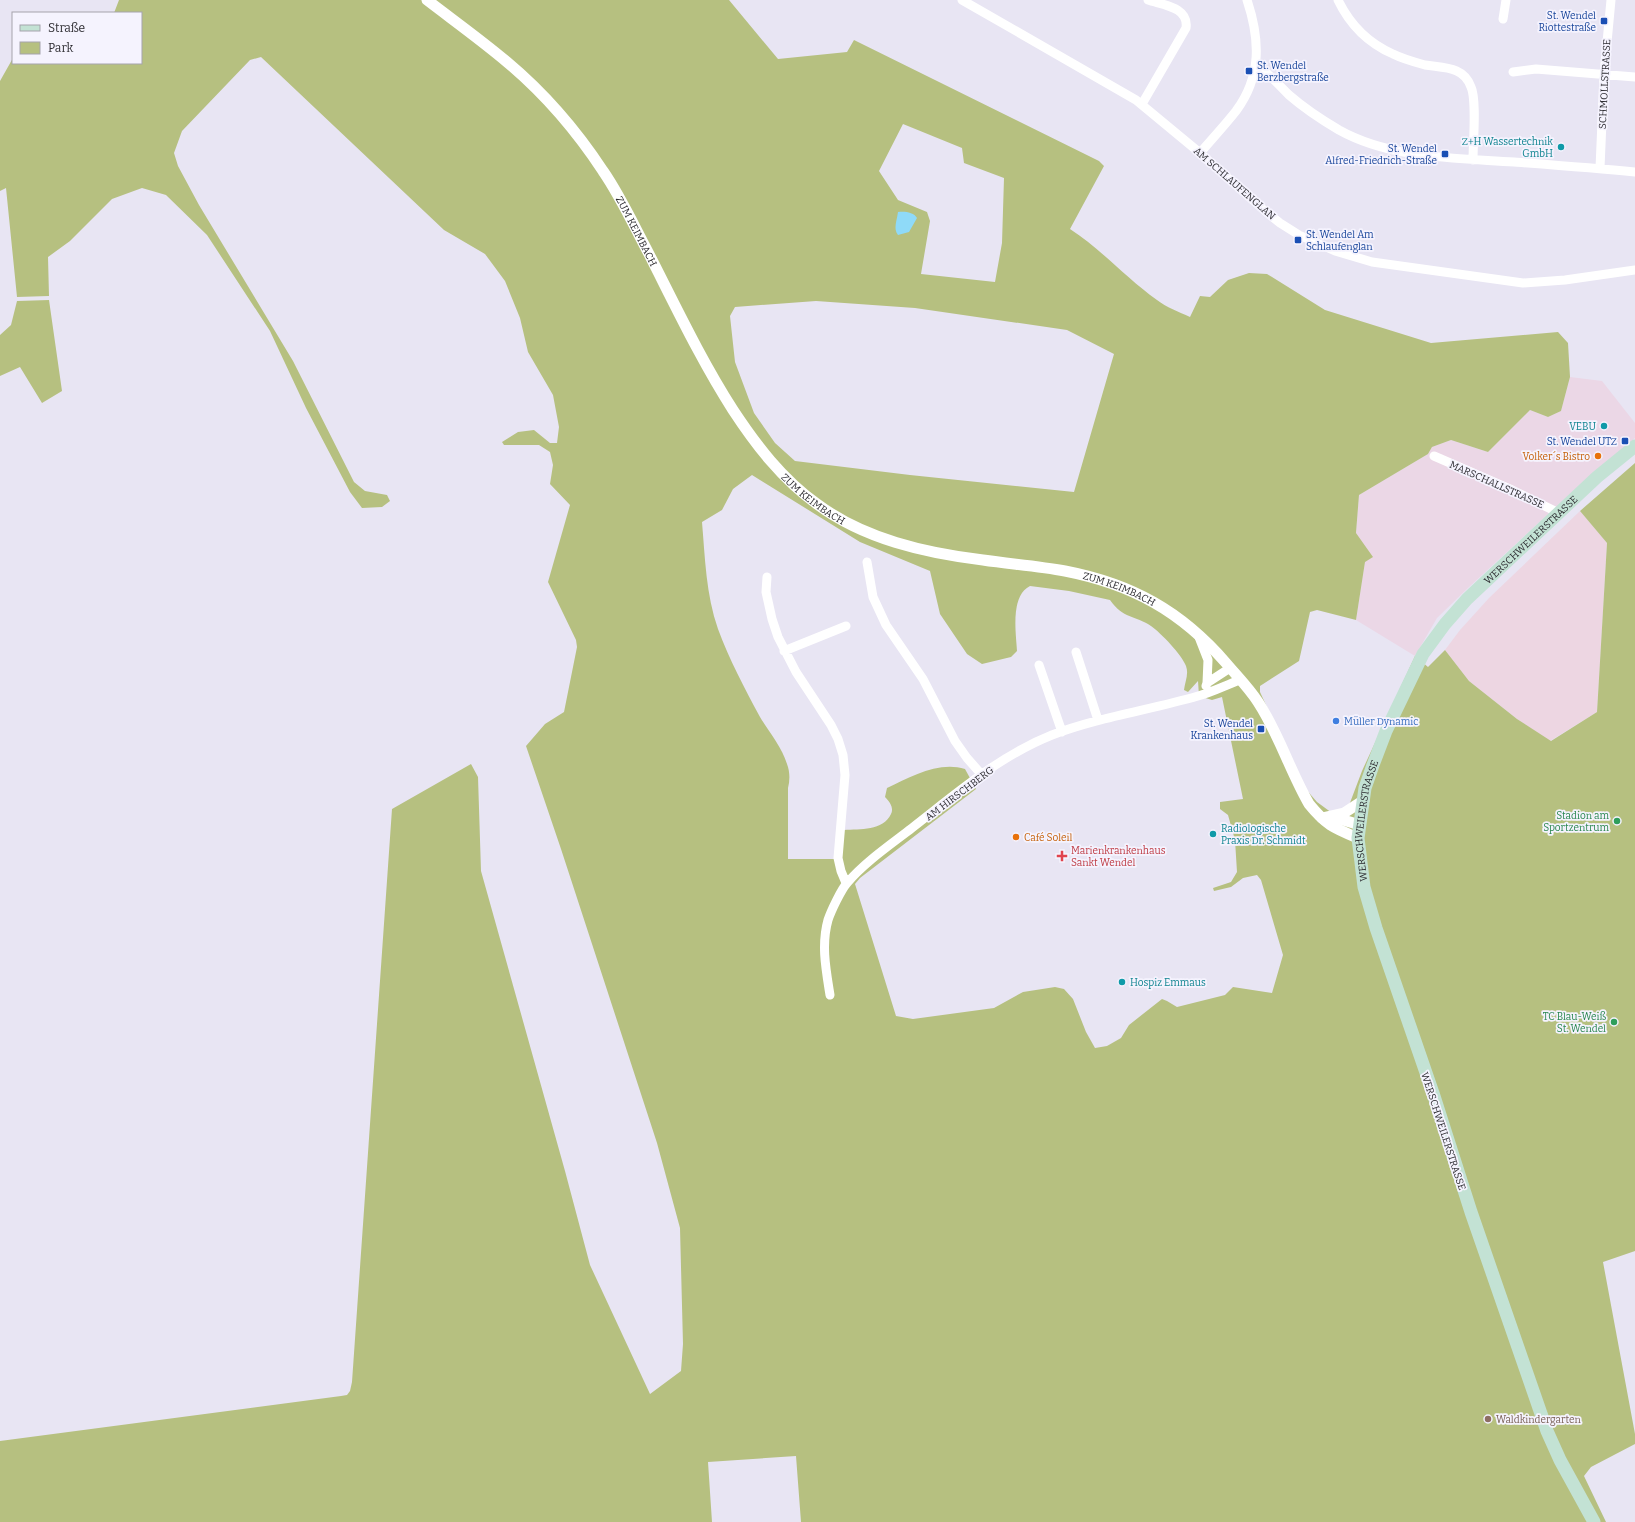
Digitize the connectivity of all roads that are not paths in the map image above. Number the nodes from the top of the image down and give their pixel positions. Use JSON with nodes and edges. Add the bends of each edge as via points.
{"nodes":[{"id":1,"x":427,"y":0,"type":"edge"},
{"id":2,"x":962,"y":0,"type":"edge"},
{"id":3,"x":1148,"y":0,"type":"edge"},
{"id":4,"x":1246,"y":0,"type":"edge"},
{"id":5,"x":1338,"y":0,"type":"edge"},
{"id":6,"x":1506,"y":0,"type":"edge"},
{"id":7,"x":1611,"y":0,"type":"edge"},
{"id":8,"x":1503,"y":19,"type":"dead end"},
{"id":9,"x":1256,"y":64,"type":"junction"},
{"id":10,"x":1513,"y":72,"type":"dead end"},
{"id":11,"x":1604,"y":74,"type":"junction"},
{"id":12,"x":1635,"y":77,"type":"edge"},
{"id":13,"x":1142,"y":104,"type":"junction"},
{"id":14,"x":1200,"y":153,"type":"junction"},
{"id":15,"x":1473,"y":160,"type":"junction"},
{"id":16,"x":1600,"y":168,"type":"junction"},
{"id":17,"x":1635,"y":172,"type":"edge"},
{"id":18,"x":1635,"y":270,"type":"edge"},
{"id":19,"x":1635,"y":446,"type":"edge"},
{"id":20,"x":1434,"y":456,"type":"dead end"},
{"id":21,"x":1559,"y":513,"type":"junction"},
{"id":22,"x":867,"y":562,"type":"dead end"},
{"id":23,"x":767,"y":577,"type":"dead end"},
{"id":24,"x":846,"y":626,"type":"dead end"},
{"id":25,"x":1199,"y":635,"type":"junction"},
{"id":26,"x":784,"y":651,"type":"junction"},
{"id":27,"x":1076,"y":652,"type":"dead end"},
{"id":28,"x":1039,"y":664,"type":"dead end"},
{"id":29,"x":1230,"y":668,"type":"junction"},
{"id":30,"x":1240,"y":680,"type":"junction"},
{"id":31,"x":1207,"y":683,"type":"junction"},
{"id":32,"x":1199,"y":696,"type":"junction"},
{"id":33,"x":1098,"y":720,"type":"junction"},
{"id":34,"x":1062,"y":732,"type":"junction"},
{"id":35,"x":982,"y":775,"type":"junction"},
{"id":36,"x":1364,"y":800,"type":"junction"},
{"id":37,"x":1333,"y":817,"type":"junction"},
{"id":38,"x":1322,"y":818,"type":"junction"},
{"id":39,"x":1359,"y":832,"type":"junction"},
{"id":40,"x":846,"y":883,"type":"junction"},
{"id":41,"x":830,"y":995,"type":"dead end"},
{"id":42,"x":1594,"y":1522,"type":"edge"}],
"edges":[{"from":1,"to":25,"type":"street","name":"ZUM KEIMBACH","via":[[507,62],[554,107],[581,140],[622,201],[719,387],[755,443],[781,472],[817,504],[850,524],[895,543],[972,559],[1064,571],[1107,582],[1135,592],[1165,609]]},
{"from":2,"to":13,"type":"street","name":"AM SCHLAUFENGLAN"},
{"from":3,"to":13,"type":"street","via":[[1175,8],[1182,13],[1187,23]]},
{"from":4,"to":9,"type":"street","via":[[1253,18],[1257,42]]},
{"from":5,"to":15,"type":"street","via":[[1360,33],[1392,54],[1425,65],[1453,69],[1467,78],[1473,93]]},
{"from":6,"to":8,"type":"street"},
{"from":7,"to":11,"type":"street","name":"SCHMOLLSTRASSE"},
{"from":9,"to":14,"type":"street","via":[[1248,88],[1236,110]]},
{"from":9,"to":15,"type":"street","via":[[1317,115],[1359,139],[1411,153]]},
{"from":10,"to":11,"type":"street","via":[[1536,69]]},
{"from":11,"to":12,"type":"street"},
{"from":11,"to":16,"type":"street","name":"SCHMOLLSTRASSE"},
{"from":13,"to":14,"type":"street","name":"AM SCHLAUFENGLAN"},
{"from":14,"to":18,"type":"street","name":"AM SCHLAUFENGLAN","via":[[1280,223],[1303,237],[1352,257],[1523,283]]},
{"from":15,"to":16,"type":"street"},
{"from":16,"to":17,"type":"street"},
{"from":19,"to":21,"type":"main road","name":"WERSCHWEILERSTRASSE"},
{"from":20,"to":21,"type":"street","name":"MARSCHALLSTRASSE"},
{"from":21,"to":36,"type":"main road","name":"WERSCHWEILERSTRASSE","via":[[1467,599],[1423,654],[1386,731],[1365,788]]},
{"from":22,"to":35,"type":"street","via":[[873,597],[886,625],[900,640],[955,741]]},
{"from":23,"to":26,"type":"street","via":[[766,592],[772,619]]},
{"from":24,"to":26,"type":"street"},
{"from":25,"to":29,"type":"street","name":"ZUM KEIMBACH"},
{"from":25,"to":31,"type":"street","via":[[1208,660]]},
{"from":26,"to":40,"type":"street","via":[[831,725],[843,756],[845,775],[838,858]]},
{"from":27,"to":33,"type":"street"},
{"from":28,"to":34,"type":"street"},
{"from":29,"to":30,"type":"street","name":"ZUM KEIMBACH"},
{"from":29,"to":31,"type":"street"},
{"from":30,"to":32,"type":"street","name":"AM HIRSCHBERG"},
{"from":30,"to":38,"type":"street","name":"ZUM KEIMBACH","via":[[1262,709],[1309,804]]},
{"from":31,"to":32,"type":"street"},
{"from":32,"to":33,"type":"street","name":"AM HIRSCHBERG"},
{"from":33,"to":34,"type":"street","name":"AM HIRSCHBERG"},
{"from":34,"to":35,"type":"street","name":"AM HIRSCHBERG","via":[[1030,745]]},
{"from":35,"to":40,"type":"street","name":"AM HIRSCHBERG","via":[[869,862]]},
{"from":36,"to":37,"type":"street"},
{"from":36,"to":39,"type":"main road","name":"WERSCHWEILERSTRASSE"},
{"from":37,"to":38,"type":"street"},
{"from":37,"to":39,"type":"street"},
{"from":38,"to":39,"type":"street","name":"ZUM KEIMBACH","via":[[1332,827]]},
{"from":39,"to":42,"type":"main road","name":"WERSCHWEILERSTRASSE","via":[[1364,887],[1470,1212],[1547,1431]]},
{"from":40,"to":41,"type":"street","name":"AM HIRSCHBERG","via":[[828,920],[824,955]]}]}
